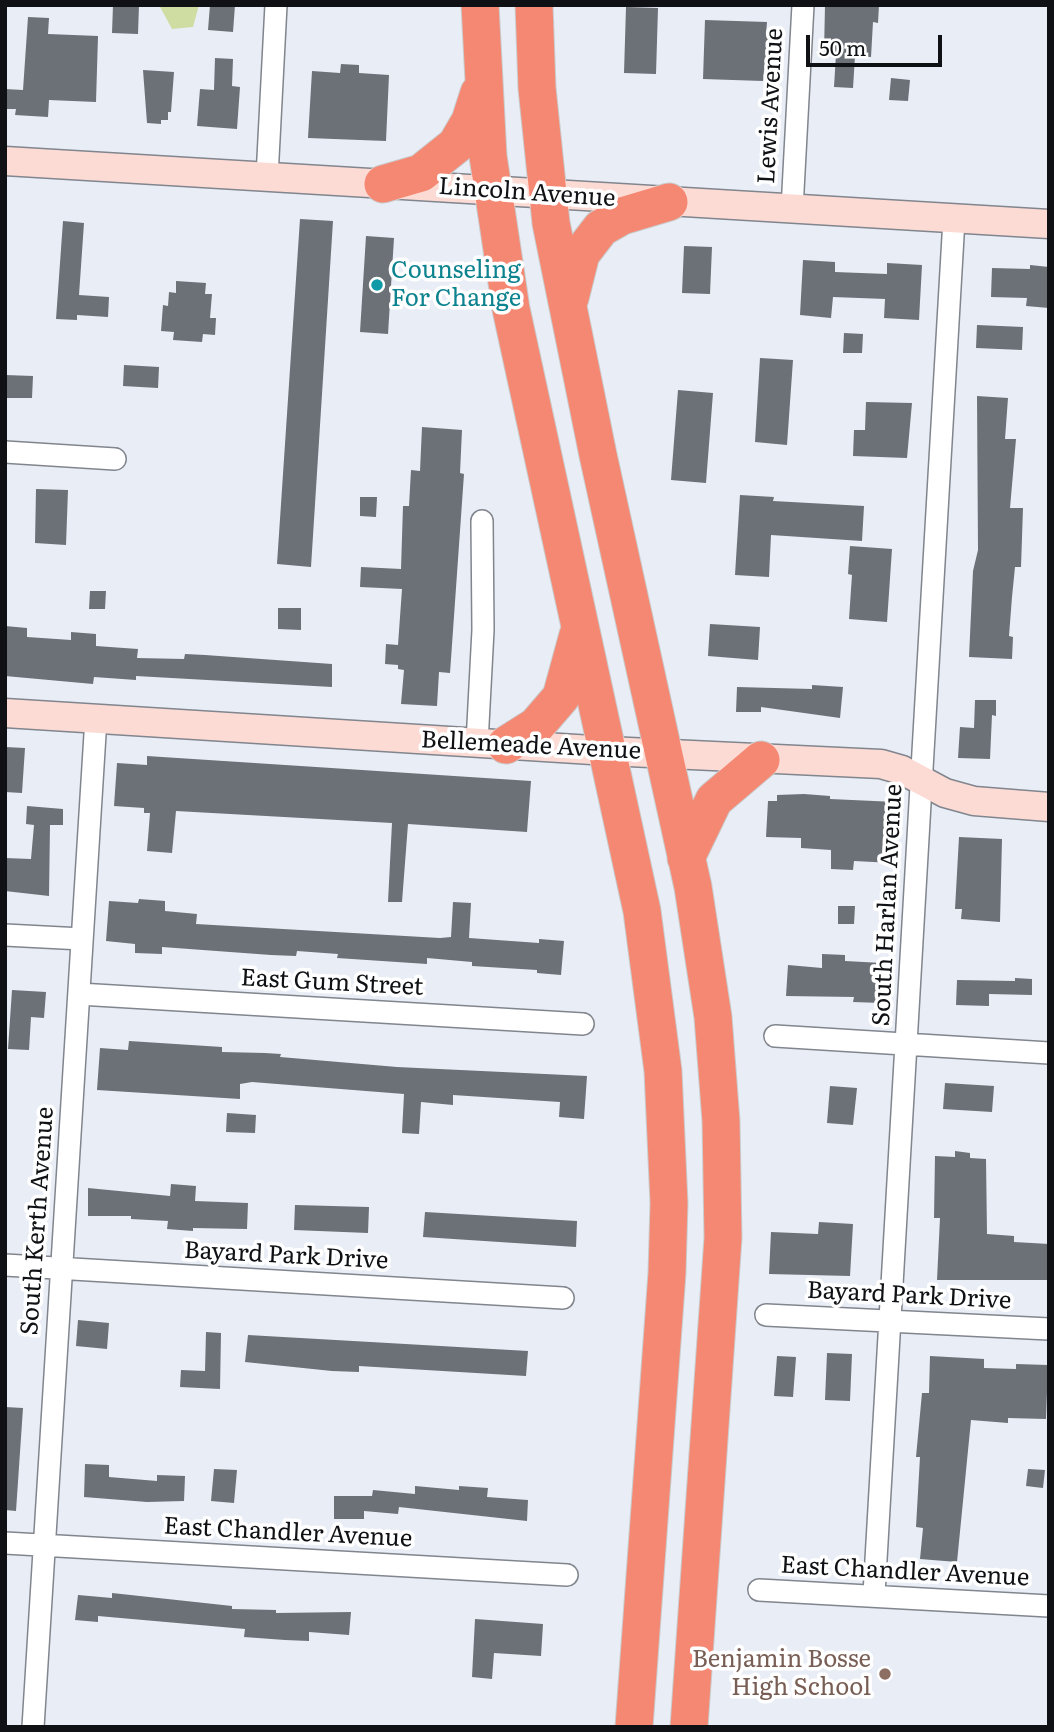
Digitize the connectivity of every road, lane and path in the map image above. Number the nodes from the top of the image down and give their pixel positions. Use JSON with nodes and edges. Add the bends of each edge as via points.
{"nodes":[{"id":1,"x":276,"y":5,"type":"edge"},
{"id":2,"x":480,"y":5,"type":"edge"},
{"id":3,"x":534,"y":5,"type":"edge"},
{"id":4,"x":803,"y":5,"type":"edge"},
{"id":5,"x":482,"y":82,"type":"junction"},
{"id":6,"x":5,"y":161,"type":"edge"},
{"id":7,"x":267,"y":177,"type":"junction"},
{"id":8,"x":383,"y":184,"type":"junction"},
{"id":9,"x":492,"y":190,"type":"junction"},
{"id":10,"x":547,"y":194,"type":"junction"},
{"id":11,"x":669,"y":202,"type":"junction"},
{"id":12,"x":792,"y":209,"type":"junction"},
{"id":13,"x":954,"y":219,"type":"junction"},
{"id":14,"x":1049,"y":224,"type":"edge"},
{"id":15,"x":568,"y":313,"type":"junction"},
{"id":16,"x":5,"y":452,"type":"edge"},
{"id":17,"x":115,"y":459,"type":"dead end"},
{"id":18,"x":482,"y":521,"type":"dead end"},
{"id":19,"x":580,"y":624,"type":"junction"},
{"id":20,"x":5,"y":713,"type":"edge"},
{"id":21,"x":96,"y":718,"type":"junction"},
{"id":22,"x":491,"y":744,"type":"junction"},
{"id":23,"x":608,"y":751,"type":"junction"},
{"id":24,"x":663,"y":754,"type":"junction"},
{"id":25,"x":761,"y":760,"type":"junction"},
{"id":26,"x":922,"y":780,"type":"junction"},
{"id":27,"x":1049,"y":807,"type":"edge"},
{"id":28,"x":686,"y":858,"type":"junction"},
{"id":29,"x":5,"y":935,"type":"edge"},
{"id":30,"x":82,"y":939,"type":"junction"},
{"id":31,"x":79,"y":994,"type":"junction"},
{"id":32,"x":583,"y":1024,"type":"dead end"},
{"id":33,"x":775,"y":1037,"type":"dead end"},
{"id":34,"x":906,"y":1045,"type":"junction"},
{"id":35,"x":1049,"y":1053,"type":"edge"},
{"id":36,"x":5,"y":1265,"type":"edge"},
{"id":37,"x":61,"y":1268,"type":"junction"},
{"id":38,"x":564,"y":1298,"type":"dead end"},
{"id":39,"x":766,"y":1315,"type":"dead end"},
{"id":40,"x":889,"y":1320,"type":"junction"},
{"id":41,"x":1049,"y":1329,"type":"edge"},
{"id":42,"x":5,"y":1542,"type":"edge"},
{"id":43,"x":44,"y":1545,"type":"junction"},
{"id":44,"x":567,"y":1575,"type":"dead end"},
{"id":45,"x":759,"y":1590,"type":"dead end"},
{"id":46,"x":874,"y":1594,"type":"junction"},
{"id":47,"x":1049,"y":1606,"type":"edge"},
{"id":48,"x":643,"y":1612,"type":"junction"},
{"id":49,"x":697,"y":1615,"type":"junction"},
{"id":50,"x":33,"y":1727,"type":"edge"},
{"id":51,"x":634,"y":1727,"type":"edge"},
{"id":52,"x":689,"y":1727,"type":"edge"}],
"edges":[{"from":1,"to":7,"type":"street"},
{"from":2,"to":5,"type":"highway"},
{"from":3,"to":10,"type":"highway"},
{"from":4,"to":12,"type":"street","name":"Lewis Avenue"},
{"from":5,"to":8,"type":"highway","via":[[470,121],[456,145],[421,173]]},
{"from":5,"to":9,"type":"highway"},
{"from":6,"to":7,"type":"street","name":"Lincoln Avenue"},
{"from":7,"to":8,"type":"street","name":"Lincoln Avenue"},
{"from":8,"to":9,"type":"street","name":"Lincoln Avenue"},
{"from":9,"to":10,"type":"street","name":"Lincoln Avenue"},
{"from":9,"to":19,"type":"highway","via":[[511,310]]},
{"from":10,"to":11,"type":"street","name":"Lincoln Avenue"},
{"from":10,"to":15,"type":"highway"},
{"from":11,"to":12,"type":"street","name":"Lincoln Avenue"},
{"from":11,"to":15,"type":"highway","via":[[643,208],[601,229],[580,254]]},
{"from":12,"to":13,"type":"street","name":"Lincoln Avenue"},
{"from":13,"to":14,"type":"street","name":"Lincoln Avenue"},
{"from":13,"to":26,"type":"street","name":"South Harlan Avenue"},
{"from":15,"to":24,"type":"highway"},
{"from":16,"to":17,"type":"street"},
{"from":18,"to":22,"type":"street"},
{"from":19,"to":22,"type":"highway","via":[[561,697],[537,726]]},
{"from":19,"to":23,"type":"highway"},
{"from":20,"to":21,"type":"street","name":"Bellemeade Avenue"},
{"from":21,"to":22,"type":"street","name":"Bellemeade Avenue"},
{"from":21,"to":30,"type":"street","name":"South Kerth Avenue"},
{"from":22,"to":23,"type":"street","name":"Bellemeade Avenue"},
{"from":23,"to":24,"type":"street","name":"Bellemeade Avenue"},
{"from":23,"to":48,"type":"highway","via":[[650,956],[667,1133],[667,1273]]},
{"from":24,"to":25,"type":"street","name":"Bellemeade Avenue"},
{"from":24,"to":28,"type":"highway"},
{"from":25,"to":26,"type":"street","name":"Bellemeade Avenue","via":[[881,764]]},
{"from":25,"to":28,"type":"highway","via":[[714,800]]},
{"from":26,"to":27,"type":"street","name":"Bellemeade Avenue","via":[[974,801]]},
{"from":26,"to":34,"type":"street","name":"South Harlan Avenue"},
{"from":28,"to":49,"type":"highway","via":[[713,1017],[723,1189]]},
{"from":29,"to":30,"type":"street"},
{"from":30,"to":31,"type":"street","name":"South Kerth Avenue"},
{"from":31,"to":32,"type":"street","name":"East Gum Street"},
{"from":31,"to":37,"type":"street","name":"South Kerth Avenue"},
{"from":33,"to":34,"type":"street"},
{"from":34,"to":35,"type":"street"},
{"from":34,"to":40,"type":"street","name":"South Harlan Avenue"},
{"from":36,"to":37,"type":"street","name":"Bayard Park Drive"},
{"from":37,"to":38,"type":"street","name":"Bayard Park Drive"},
{"from":37,"to":43,"type":"street","name":"South Kerth Avenue"},
{"from":39,"to":40,"type":"street","name":"Bayard Park Drive"},
{"from":40,"to":41,"type":"street","name":"Bayard Park Drive"},
{"from":40,"to":46,"type":"street","name":"South Harlan Avenue"},
{"from":42,"to":43,"type":"street","name":"East Chandler Avenue"},
{"from":43,"to":44,"type":"street","name":"East Chandler Avenue"},
{"from":43,"to":50,"type":"street","name":"South Kerth Avenue"},
{"from":45,"to":46,"type":"street","name":"East Chandler Avenue"},
{"from":46,"to":47,"type":"street","name":"East Chandler Avenue"},
{"from":48,"to":49,"type":"highway","via":[[651,1594],[673,1587],[691,1595]]},
{"from":48,"to":51,"type":"highway"},
{"from":49,"to":52,"type":"highway"}]}
